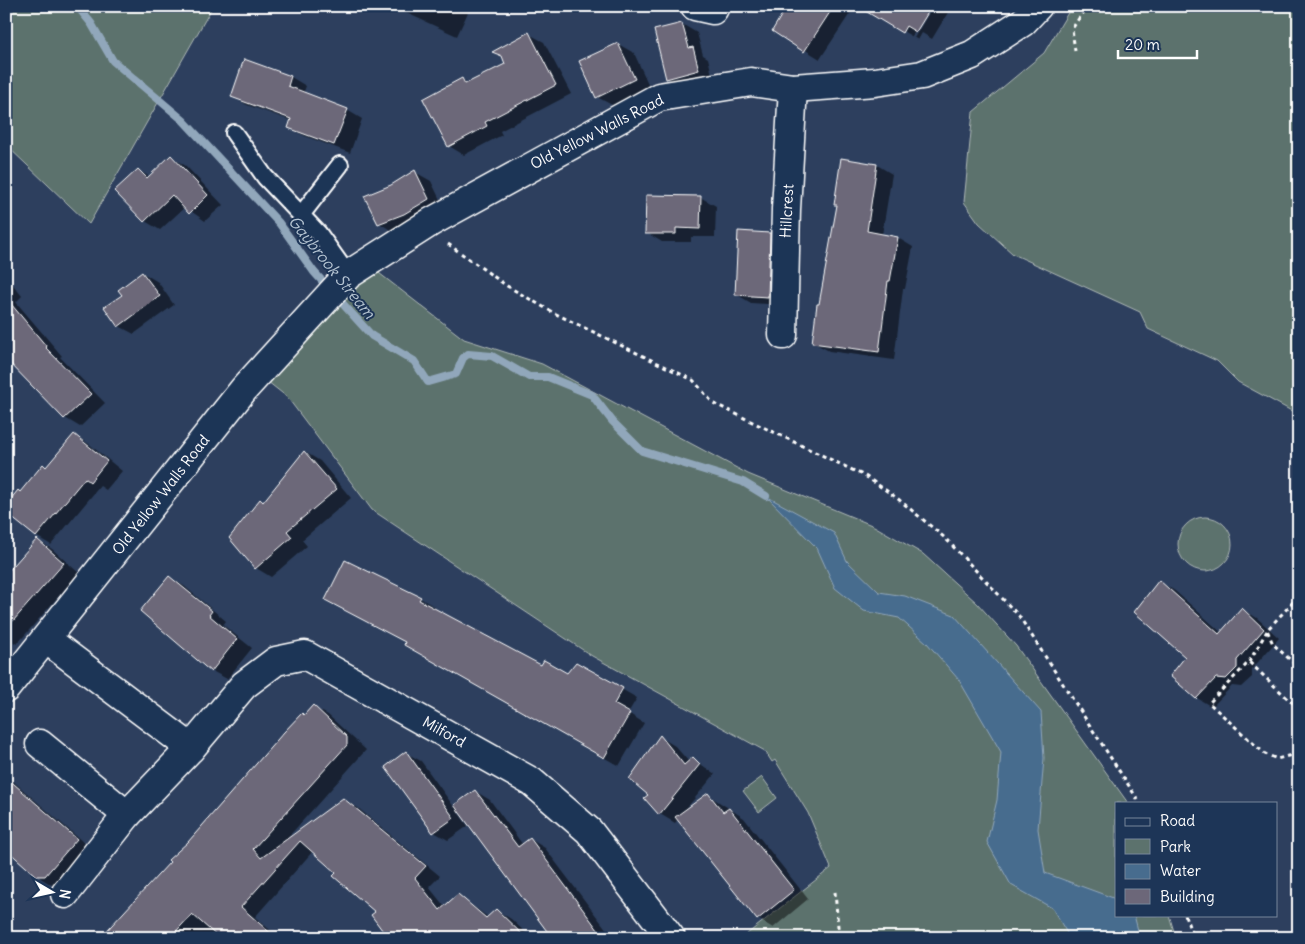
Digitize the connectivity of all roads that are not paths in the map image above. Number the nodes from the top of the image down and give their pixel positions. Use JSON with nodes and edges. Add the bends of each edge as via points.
{"nodes":[{"id":1,"x":1038,"y":6,"type":"edge"},
{"id":2,"x":793,"y":88,"type":"junction"},
{"id":3,"x":234,"y":132,"type":"dead end"},
{"id":4,"x":340,"y":164,"type":"dead end"},
{"id":5,"x":301,"y":215,"type":"junction"},
{"id":6,"x":346,"y":277,"type":"junction"},
{"id":7,"x":783,"y":334,"type":"dead end"},
{"id":8,"x":46,"y":639,"type":"junction"},
{"id":9,"x":6,"y":688,"type":"edge"},
{"id":10,"x":40,"y":744,"type":"dead end"},
{"id":11,"x":191,"y":748,"type":"junction"},
{"id":12,"x":127,"y":815,"type":"junction"},
{"id":13,"x":65,"y":894,"type":"dead end"},
{"id":14,"x":671,"y":938,"type":"edge"}],
"edges":[{"from":1,"to":2,"type":"street","name":"Old Yellow Walls Road","via":[[1023,22],[972,55],[922,75]]},
{"from":2,"to":6,"type":"street","name":"Old Yellow Walls Road","via":[[751,82],[659,97],[431,222]]},
{"from":2,"to":7,"type":"street","name":"Hillcrest"},
{"from":3,"to":5,"type":"lane","via":[[265,178]]},
{"from":4,"to":5,"type":"lane"},
{"from":5,"to":6,"type":"lane","via":[[320,234]]},
{"from":6,"to":8,"type":"street","name":"Old Yellow Walls Road","via":[[244,389]]},
{"from":8,"to":9,"type":"street","name":"Old Yellow Walls Road"},
{"from":8,"to":11,"type":"street"},
{"from":10,"to":12,"type":"street"},
{"from":11,"to":12,"type":"street","name":"Milford"},
{"from":11,"to":14,"type":"street","name":"Milford","via":[[244,685],[276,661],[305,655],[532,782],[589,831]]},
{"from":12,"to":13,"type":"street","name":"Milford"}]}
